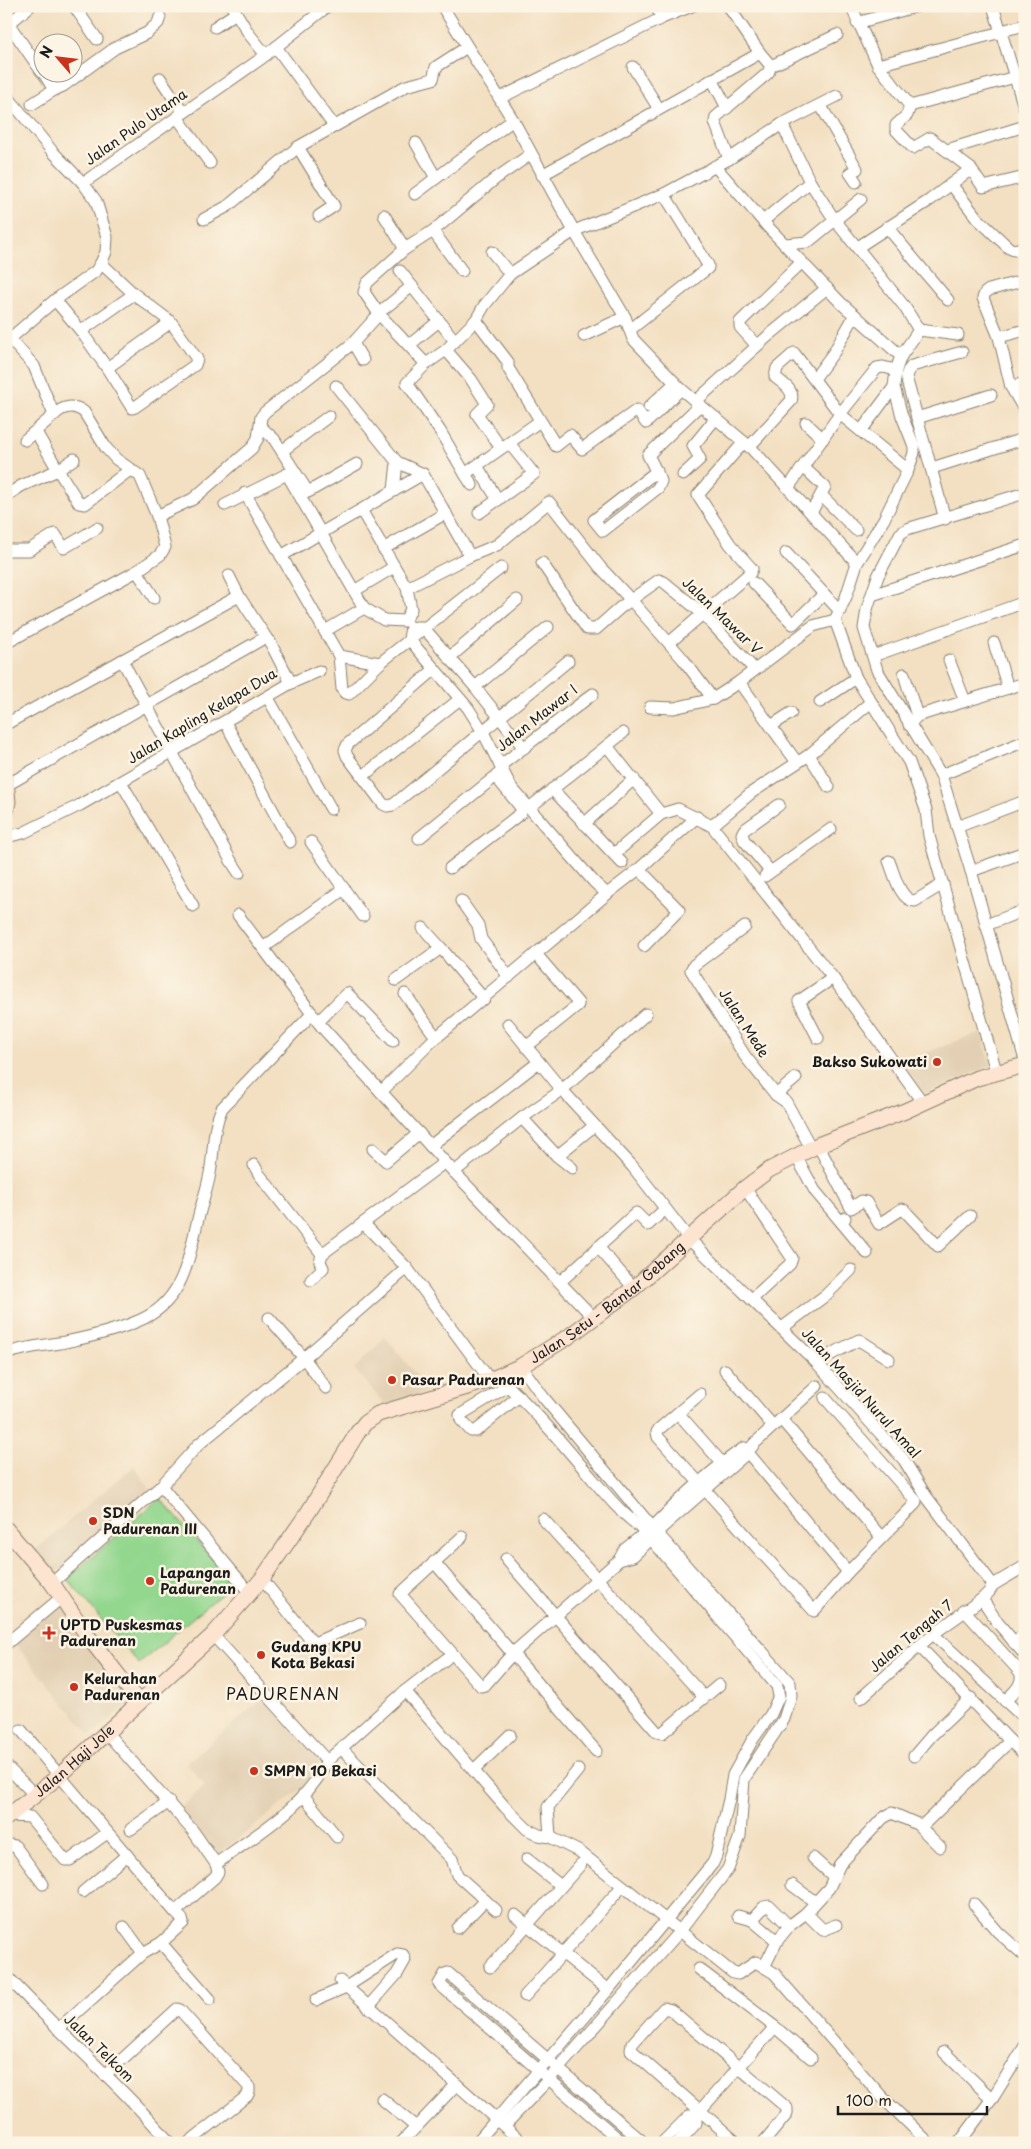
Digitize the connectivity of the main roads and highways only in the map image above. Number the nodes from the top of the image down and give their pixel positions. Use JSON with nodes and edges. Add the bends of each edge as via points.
{"nodes":[{"id":1,"x":6,"y":780,"type":"edge"},
{"id":2,"x":7,"y":785,"type":"edge"},
{"id":3,"x":6,"y":812,"type":"edge"},
{"id":4,"x":1025,"y":1065,"type":"edge"},
{"id":5,"x":6,"y":1529,"type":"edge"},
{"id":6,"x":139,"y":1702,"type":"junction"},
{"id":7,"x":8,"y":1817,"type":"edge"}],
"edges":[{"from":1,"to":2,"type":"main road"},
{"from":2,"to":3,"type":"main road"},
{"from":4,"to":6,"type":"main road","name":"Jalan Setu - Bantar Gebang","via":[[996,1071],[815,1147],[769,1170],[744,1188],[634,1288],[497,1384],[378,1414],[365,1423],[262,1579],[213,1635]]},
{"from":5,"to":6,"type":"main road","via":[[52,1583]]},
{"from":6,"to":7,"type":"main road","name":"Jalan Haji Jole","via":[[59,1776]]}]}
